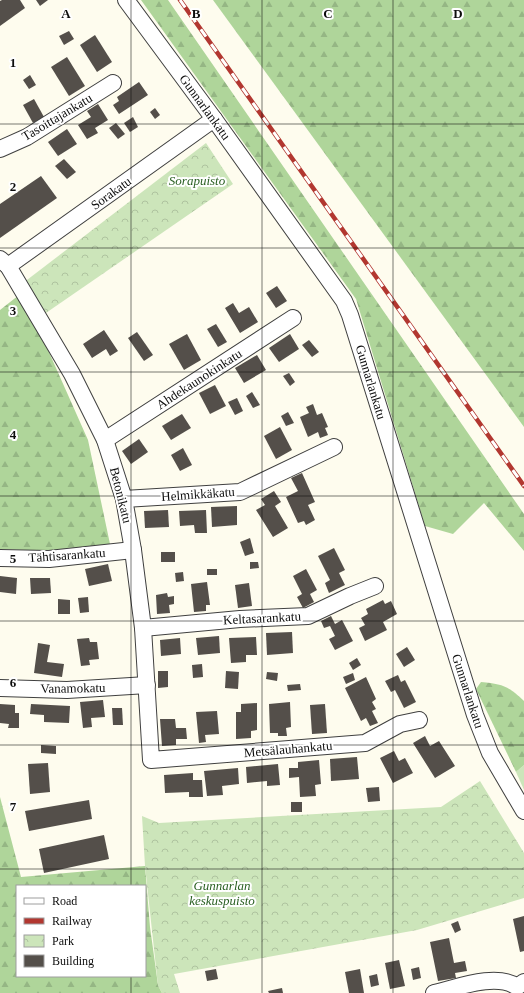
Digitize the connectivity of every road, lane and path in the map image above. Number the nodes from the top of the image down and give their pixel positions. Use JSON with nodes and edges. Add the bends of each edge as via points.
{"nodes":[{"id":1,"x":126,"y":0,"type":"edge"},
{"id":2,"x":113,"y":83,"type":"dead end"},
{"id":3,"x":214,"y":119,"type":"junction"},
{"id":4,"x":0,"y":149,"type":"edge"},
{"id":5,"x":4,"y":263,"type":"edge"},
{"id":6,"x":293,"y":318,"type":"dead end"},
{"id":7,"x":105,"y":440,"type":"junction"},
{"id":8,"x":334,"y":447,"type":"dead end"},
{"id":9,"x":124,"y":499,"type":"junction"},
{"id":10,"x":133,"y":550,"type":"junction"},
{"id":11,"x":0,"y":558,"type":"edge"},
{"id":12,"x":375,"y":586,"type":"dead end"},
{"id":13,"x":143,"y":628,"type":"junction"},
{"id":14,"x":146,"y":685,"type":"junction"},
{"id":15,"x":0,"y":688,"type":"edge"},
{"id":16,"x":419,"y":720,"type":"dead end"},
{"id":17,"x":151,"y":760,"type":"joint"},
{"id":18,"x":524,"y":811,"type":"edge"},
{"id":19,"x":519,"y":987,"type":"edge"},
{"id":20,"x":434,"y":993,"type":"edge"}],
"edges":[{"from":1,"to":3,"type":"street","name":"Gunnarlankatu"},
{"from":2,"to":4,"type":"street","name":"Tasoittajankatu","via":[[28,137]]},
{"from":3,"to":5,"type":"street","name":"Sorakatu"},
{"from":3,"to":18,"type":"street","name":"Gunnarlankatu","via":[[344,300],[475,715],[490,753]]},
{"from":5,"to":7,"type":"street","name":"Betonikatu","via":[[72,374]]},
{"from":6,"to":7,"type":"street","name":"Ahdekaunokinkatu"},
{"from":7,"to":9,"type":"street","name":"Betonikatu"},
{"from":8,"to":9,"type":"street","name":"Helmikkäkatu","via":[[240,492]]},
{"from":9,"to":10,"type":"street","name":"Betonikatu"},
{"from":10,"to":11,"type":"street","name":"Tähtisarankatu","via":[[49,559]]},
{"from":10,"to":13,"type":"street","name":"Betonikatu"},
{"from":12,"to":13,"type":"street","name":"Keltasarankatu","via":[[308,616]]},
{"from":13,"to":14,"type":"street","name":"Betonikatu"},
{"from":14,"to":15,"type":"street","name":"Vanamokatu","via":[[67,690]]},
{"from":14,"to":17,"type":"street","name":"Betonikatu"},
{"from":16,"to":17,"type":"street","name":"Metsälauhankatu","via":[[400,724],[365,743]]},
{"from":19,"to":20,"type":"street","via":[[511,982],[497,980]]}]}
